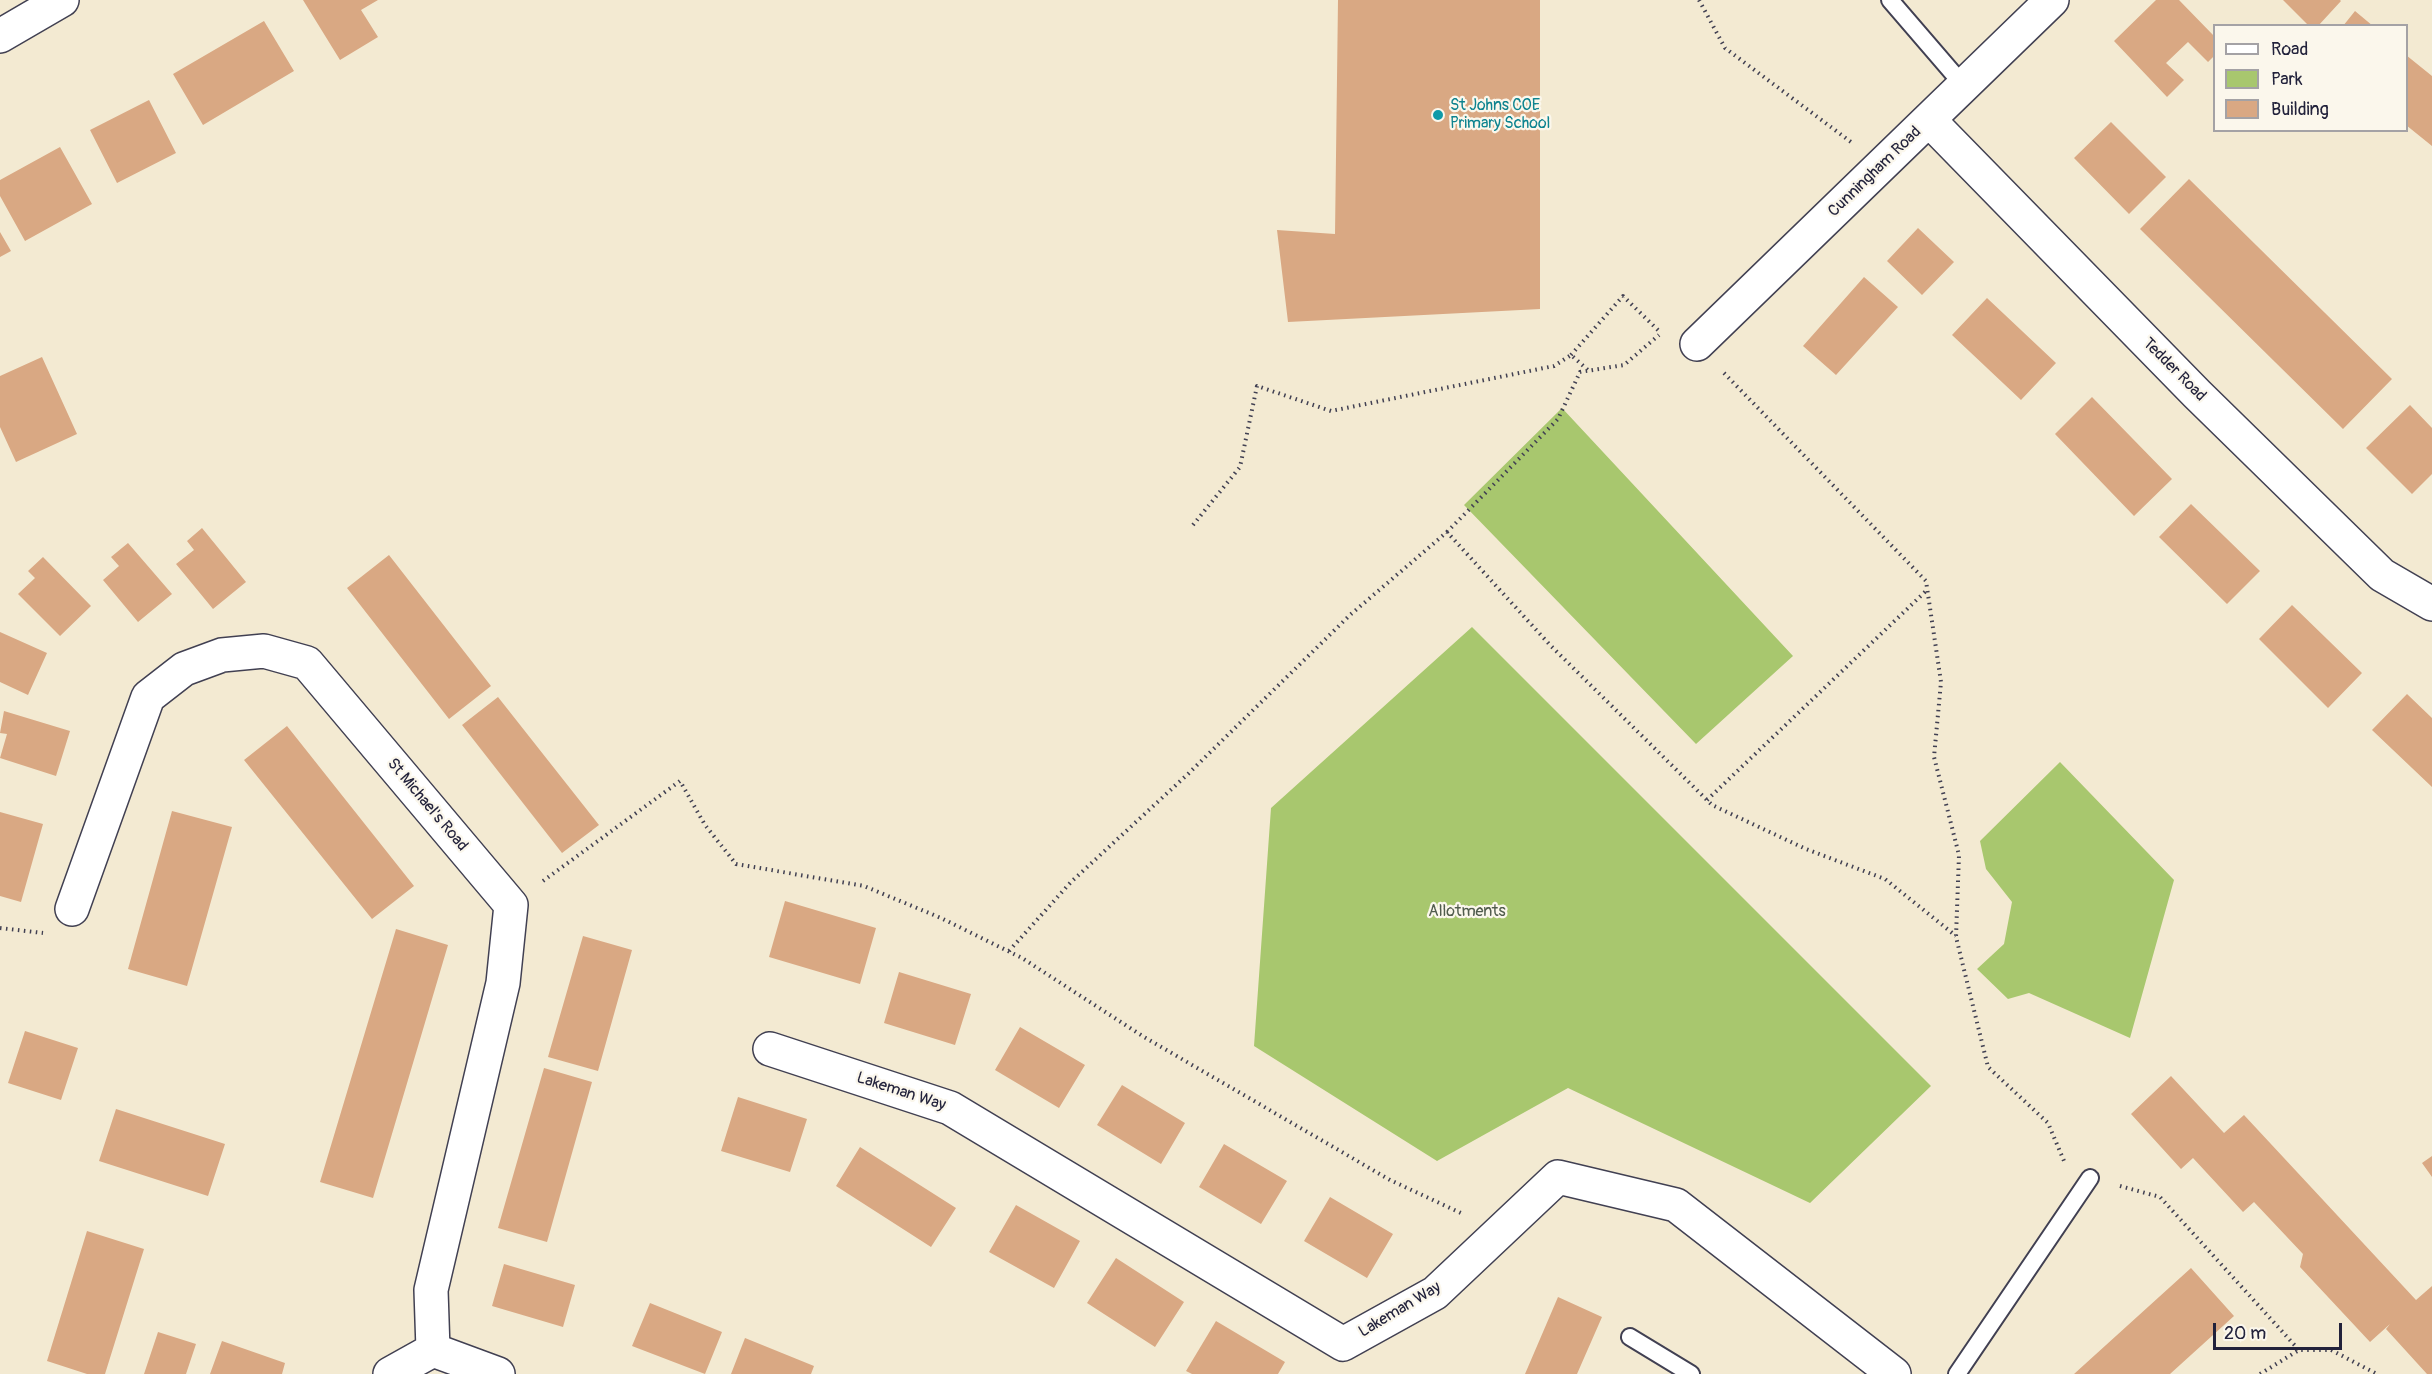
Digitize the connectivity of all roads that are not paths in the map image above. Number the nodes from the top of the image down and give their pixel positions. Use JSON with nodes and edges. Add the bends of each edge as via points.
{"nodes":[{"id":1,"x":62,"y":0,"type":"edge"},
{"id":2,"x":1890,"y":0,"type":"edge"},
{"id":3,"x":2052,"y":0,"type":"edge"},
{"id":4,"x":0,"y":36,"type":"edge"},
{"id":5,"x":1964,"y":86,"type":"junction"},
{"id":6,"x":1929,"y":120,"type":"junction"},
{"id":7,"x":1697,"y":344,"type":"road end"},
{"id":8,"x":2432,"y":604,"type":"edge"},
{"id":9,"x":72,"y":909,"type":"dead end"},
{"id":10,"x":770,"y":1049,"type":"dead end"},
{"id":11,"x":2090,"y":1178,"type":"road end"},
{"id":12,"x":1630,"y":1337,"type":"dead end"},
{"id":13,"x":433,"y":1350,"type":"junction"},
{"id":14,"x":390,"y":1374,"type":"edge"},
{"id":15,"x":498,"y":1374,"type":"edge"},
{"id":16,"x":1690,"y":1374,"type":"edge"},
{"id":17,"x":1894,"y":1374,"type":"edge"},
{"id":18,"x":1957,"y":1374,"type":"edge"}],
"edges":[{"from":1,"to":4,"type":"street"},
{"from":2,"to":5,"type":"lane"},
{"from":3,"to":5,"type":"street","name":"Cunningham Road"},
{"from":5,"to":6,"type":"street","name":"Cunningham Road"},
{"from":6,"to":7,"type":"street","name":"Cunningham Road"},
{"from":6,"to":8,"type":"street","name":"Tedder Road","via":[[2227,424],[2382,575]]},
{"from":9,"to":13,"type":"street","name":"St Michael's Road","via":[[148,697],[184,669],[222,655],[264,651],[307,663],[511,905],[503,983],[431,1290]]},
{"from":10,"to":17,"type":"street","name":"Lakeman Way","via":[[950,1108],[1343,1344],[1435,1293],[1558,1177],[1676,1204]]},
{"from":11,"to":18,"type":"lane"},
{"from":12,"to":16,"type":"lane"},
{"from":13,"to":14,"type":"street"},
{"from":13,"to":15,"type":"street"}]}
